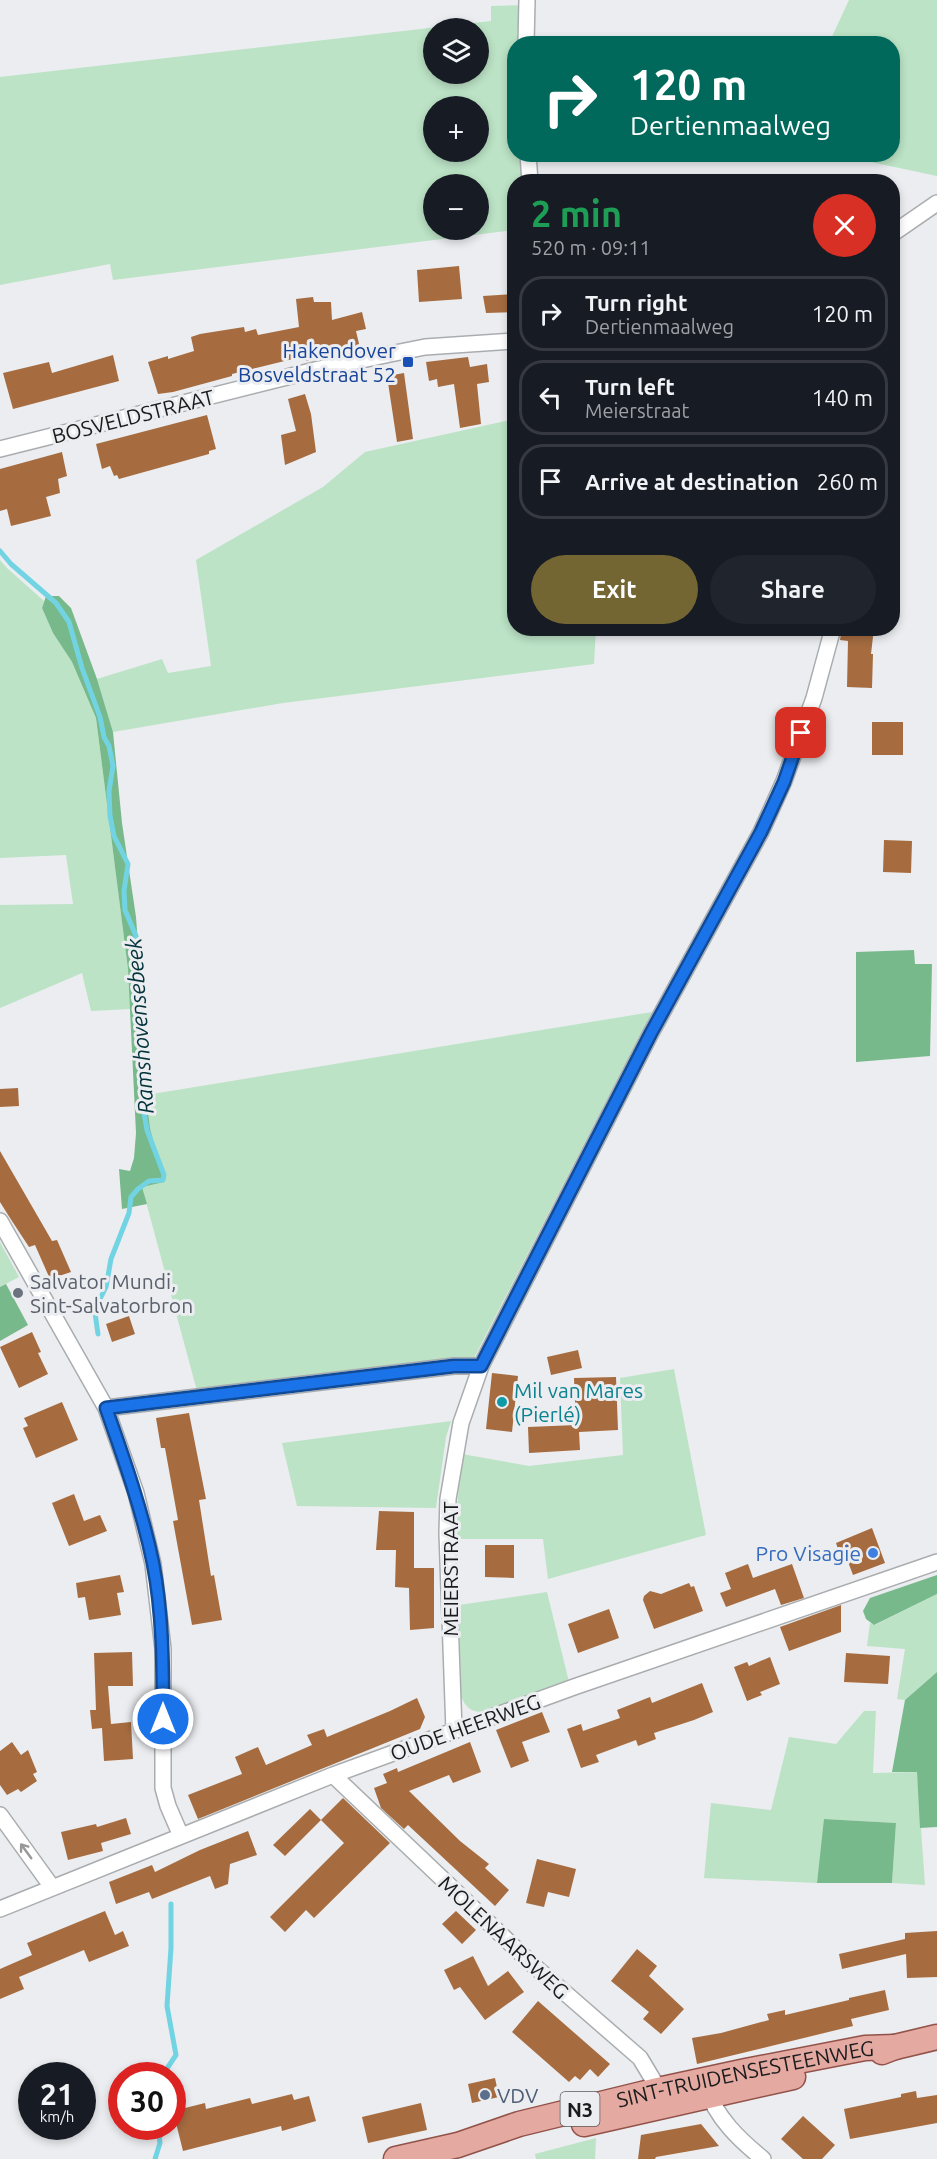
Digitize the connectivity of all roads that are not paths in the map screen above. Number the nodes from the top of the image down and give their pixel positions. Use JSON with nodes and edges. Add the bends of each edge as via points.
{"nodes":[{"id":1,"x":527,"y":0,"type":"edge"},
{"id":2,"x":526,"y":36,"type":"edge"},
{"id":3,"x":937,"y":203,"type":"edge"},
{"id":4,"x":900,"y":228,"type":"edge"},
{"id":5,"x":507,"y":341,"type":"edge"},
{"id":6,"x":0,"y":449,"type":"edge"},
{"id":7,"x":831,"y":636,"type":"edge"},
{"id":8,"x":0,"y":1221,"type":"edge"},
{"id":9,"x":481,"y":1366,"type":"junction"},
{"id":10,"x":106,"y":1408,"type":"junction"},
{"id":11,"x":937,"y":1562,"type":"edge"},
{"id":12,"x":454,"y":1731,"type":"junction"},
{"id":13,"x":333,"y":1775,"type":"junction"},
{"id":14,"x":0,"y":1815,"type":"edge"},
{"id":15,"x":181,"y":1836,"type":"junction"},
{"id":16,"x":52,"y":1887,"type":"junction"},
{"id":17,"x":0,"y":1909,"type":"edge"},
{"id":18,"x":937,"y":2037,"type":"edge"},
{"id":19,"x":707,"y":2088,"type":"junction"},
{"id":20,"x":660,"y":2098,"type":"junction"},
{"id":21,"x":396,"y":2159,"type":"edge"},
{"id":22,"x":763,"y":2159,"type":"edge"}],
"edges":[{"from":1,"to":2,"type":"street"},
{"from":3,"to":4,"type":"street"},
{"from":5,"to":6,"type":"street","name":"BOSVELDSTRAAT","via":[[425,347],[384,355]]},
{"from":7,"to":9,"type":"street","name":"MEIERSTRAAT","via":[[814,698],[761,832],[651,1033]]},
{"from":8,"to":10,"type":"street"},
{"from":9,"to":10,"type":"street","via":[[454,1366]]},
{"from":9,"to":12,"type":"street","name":"MEIERSTRAAT","via":[[461,1423],[448,1499]]},
{"from":10,"to":15,"type":"street","via":[[136,1493],[153,1564],[163,1649],[164,1788]]},
{"from":11,"to":12,"type":"street","name":"OUDE HEERWEG"},
{"from":12,"to":13,"type":"street","name":"OUDE HEERWEG"},
{"from":13,"to":15,"type":"street","name":"OUDE HEERWEG"},
{"from":13,"to":20,"type":"street","name":"MOLENAARSWEG","via":[[533,1965],[640,2058]]},
{"from":16,"to":14,"type":"street","one_way":true},
{"from":15,"to":16,"type":"street","name":"OUDE HEERWEG"},
{"from":16,"to":17,"type":"street","name":"OUDE HEERWEG"},
{"from":18,"to":19,"type":"main road","name":"SINT-TRUIDENSESTEENWEG","number":"N3","via":[[895,2047],[865,2048]]},
{"from":19,"to":20,"type":"main road","name":"SINT-TRUIDENSESTEENWEG","number":"N3"},
{"from":19,"to":22,"type":"street","via":[[721,2118]]},
{"from":20,"to":21,"type":"main road","name":"SINT-TRUIDENSESTEENWEG","number":"N3","via":[[523,2137],[458,2145]]}]}
